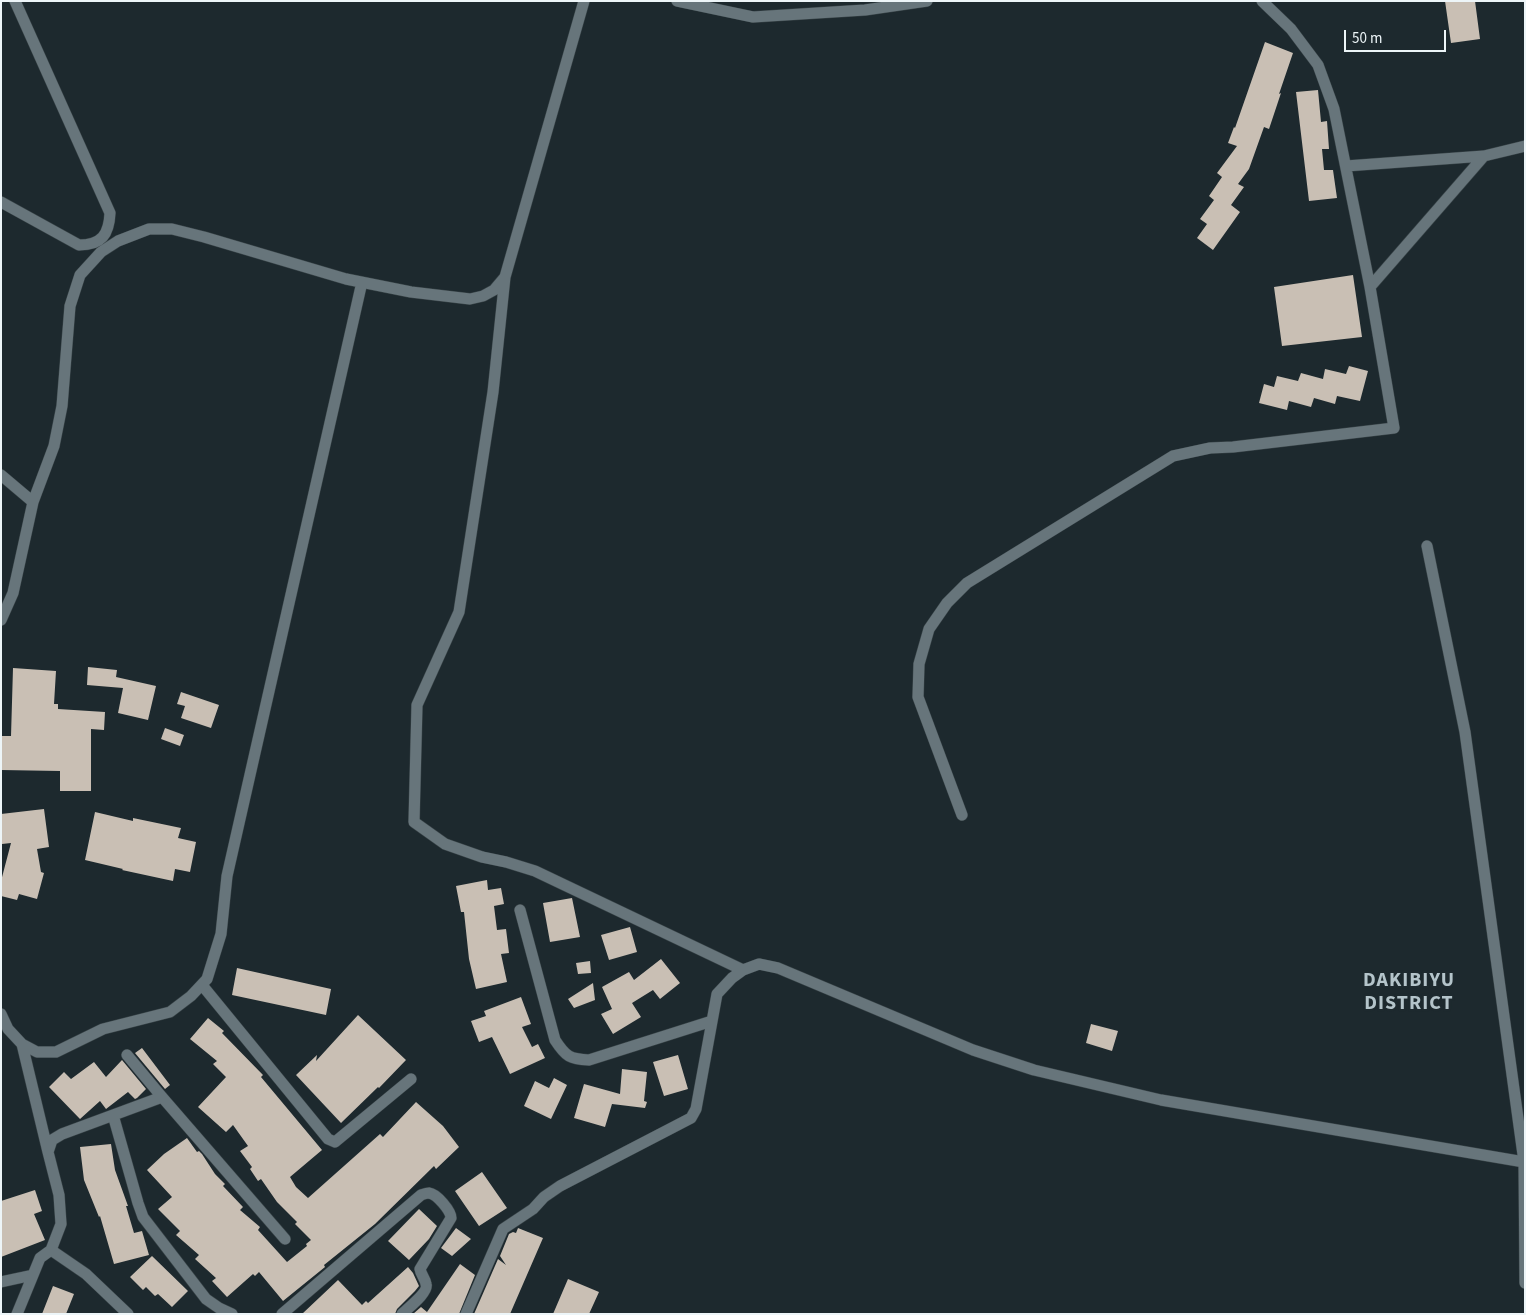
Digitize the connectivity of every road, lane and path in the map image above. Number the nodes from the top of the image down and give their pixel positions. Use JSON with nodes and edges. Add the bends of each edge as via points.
{"nodes":[{"id":1,"x":15,"y":1,"type":"edge"},
{"id":2,"x":584,"y":1,"type":"edge"},
{"id":3,"x":677,"y":1,"type":"edge"},
{"id":4,"x":927,"y":1,"type":"edge"},
{"id":5,"x":1262,"y":1,"type":"edge"},
{"id":6,"x":1525,"y":146,"type":"edge"},
{"id":7,"x":1484,"y":156,"type":"junction"},
{"id":8,"x":1346,"y":166,"type":"junction"},
{"id":9,"x":1,"y":202,"type":"edge"},
{"id":10,"x":505,"y":277,"type":"junction"},
{"id":11,"x":362,"y":282,"type":"junction"},
{"id":12,"x":1370,"y":287,"type":"junction"},
{"id":13,"x":1,"y":475,"type":"edge"},
{"id":14,"x":33,"y":502,"type":"junction"},
{"id":15,"x":1428,"y":546,"type":"dead end"},
{"id":16,"x":1,"y":620,"type":"edge"},
{"id":17,"x":962,"y":815,"type":"dead end"},
{"id":18,"x":520,"y":910,"type":"dead end"},
{"id":19,"x":743,"y":970,"type":"junction"},
{"id":20,"x":202,"y":985,"type":"junction"},
{"id":21,"x":1,"y":1014,"type":"edge"},
{"id":22,"x":712,"y":1021,"type":"junction"},
{"id":23,"x":22,"y":1044,"type":"junction"},
{"id":24,"x":127,"y":1055,"type":"dead end"},
{"id":25,"x":411,"y":1079,"type":"dead end"},
{"id":26,"x":162,"y":1097,"type":"junction"},
{"id":27,"x":113,"y":1115,"type":"junction"},
{"id":28,"x":48,"y":1152,"type":"junction"},
{"id":29,"x":1524,"y":1162,"type":"edge"},
{"id":30,"x":285,"y":1239,"type":"dead end"},
{"id":31,"x":51,"y":1250,"type":"junction"},
{"id":32,"x":33,"y":1275,"type":"junction"},
{"id":33,"x":1,"y":1282,"type":"edge"},
{"id":34,"x":1525,"y":1283,"type":"edge"},
{"id":35,"x":17,"y":1314,"type":"edge"},
{"id":36,"x":128,"y":1314,"type":"edge"},
{"id":37,"x":232,"y":1314,"type":"edge"},
{"id":38,"x":282,"y":1314,"type":"edge"},
{"id":39,"x":402,"y":1314,"type":"edge"},
{"id":40,"x":466,"y":1314,"type":"edge"}],
"edges":[{"from":1,"to":9,"type":"street","via":[[110,213],[109,226],[95,243],[79,245]]},
{"from":2,"to":10,"type":"street"},
{"from":3,"to":4,"type":"street","via":[[753,17],[865,10]]},
{"from":5,"to":8,"type":"street","via":[[1290,29],[1318,65],[1334,109]]},
{"from":6,"to":7,"type":"street"},
{"from":7,"to":8,"type":"street"},
{"from":7,"to":12,"type":"street"},
{"from":8,"to":12,"type":"street"},
{"from":10,"to":11,"type":"street","via":[[494,290],[470,299]]},
{"from":10,"to":19,"type":"street","via":[[492,392],[459,612],[417,705],[414,822],[445,844],[534,872]]},
{"from":11,"to":14,"type":"street","via":[[172,229],[149,229],[118,241],[101,252],[80,275],[70,306],[62,406],[54,446]]},
{"from":11,"to":20,"type":"street","via":[[227,876],[221,934]]},
{"from":12,"to":17,"type":"street","via":[[1394,428],[1210,448],[1173,456],[967,583],[947,603],[929,629],[919,664],[918,697]]},
{"from":13,"to":14,"type":"street"},
{"from":14,"to":16,"type":"street","via":[[13,593]]},
{"from":15,"to":29,"type":"street","via":[[1465,732]]},
{"from":18,"to":22,"type":"street","via":[[555,1040],[563,1053],[574,1059],[589,1060]]},
{"from":19,"to":22,"type":"street","via":[[717,994]]},
{"from":19,"to":29,"type":"street","via":[[759,964],[778,968],[973,1050],[1034,1070],[1161,1100]]},
{"from":20,"to":23,"type":"street","via":[[170,1012],[103,1029],[56,1052],[37,1052]]},
{"from":20,"to":25,"type":"street","via":[[328,1139],[335,1142]]},
{"from":21,"to":23,"type":"street","via":[[8,1029]]},
{"from":22,"to":40,"type":"street","via":[[696,1109],[691,1118],[560,1186],[503,1229]]},
{"from":23,"to":28,"type":"street"},
{"from":24,"to":26,"type":"street"},
{"from":26,"to":27,"type":"street"},
{"from":26,"to":30,"type":"street"},
{"from":27,"to":28,"type":"street","via":[[62,1134],[52,1140]]},
{"from":27,"to":37,"type":"street","via":[[143,1217],[206,1299]]},
{"from":28,"to":31,"type":"street","via":[[59,1195],[61,1224]]},
{"from":29,"to":34,"type":"street"},
{"from":31,"to":32,"type":"street","via":[[40,1258]]},
{"from":31,"to":36,"type":"street","via":[[86,1274]]},
{"from":32,"to":33,"type":"street"},
{"from":32,"to":35,"type":"street"},
{"from":38,"to":39,"type":"street","via":[[428,1192],[451,1213],[451,1218],[420,1269],[427,1288]]}]}
